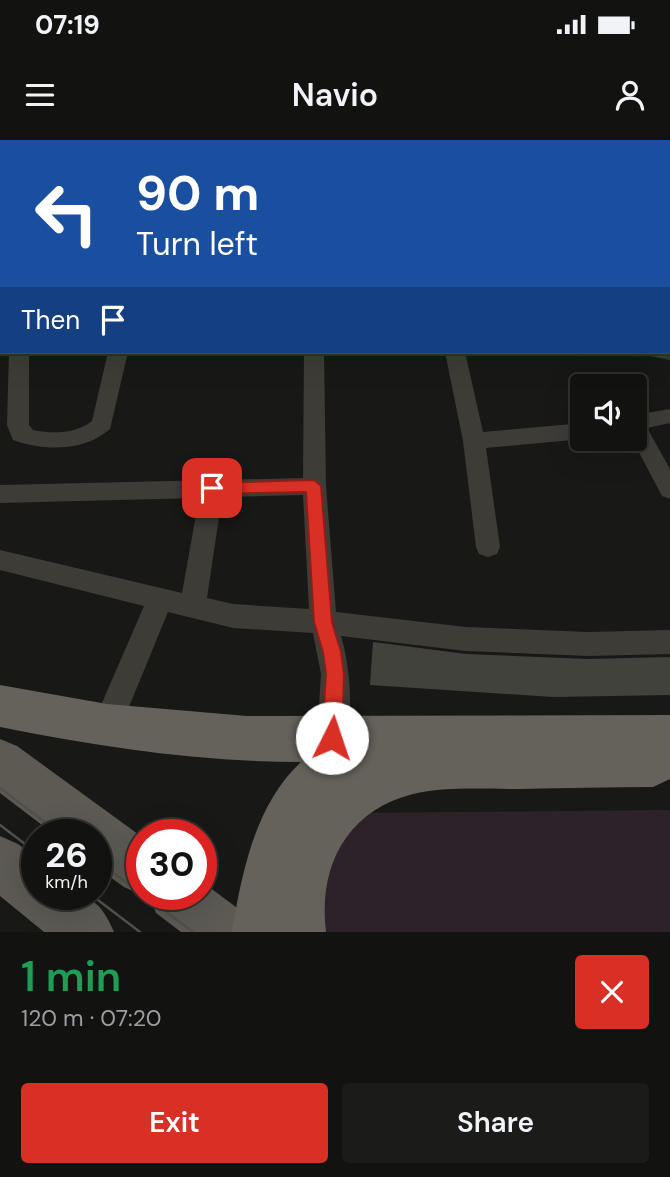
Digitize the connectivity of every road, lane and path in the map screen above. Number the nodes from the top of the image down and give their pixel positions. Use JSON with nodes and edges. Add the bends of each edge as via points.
{"nodes":[{"id":1,"x":19,"y":354,"type":"edge"},
{"id":2,"x":118,"y":354,"type":"edge"},
{"id":3,"x":314,"y":354,"type":"edge"},
{"id":4,"x":455,"y":354,"type":"edge"},
{"id":5,"x":670,"y":416,"type":"edge"},
{"id":6,"x":647,"y":421,"type":"edge"},
{"id":7,"x":570,"y":432,"type":"edge"},
{"id":8,"x":474,"y":441,"type":"junction"},
{"id":9,"x":647,"y":447,"type":"edge"},
{"id":10,"x":314,"y":486,"type":"junction"},
{"id":11,"x":212,"y":488,"type":"junction"},
{"id":12,"x":670,"y":490,"type":"edge"},
{"id":13,"x":0,"y":494,"type":"edge"},
{"id":14,"x":488,"y":547,"type":"dead end"},
{"id":15,"x":0,"y":560,"type":"edge"},
{"id":16,"x":160,"y":599,"type":"junction"},
{"id":17,"x":193,"y":606,"type":"junction"},
{"id":18,"x":323,"y":622,"type":"junction"},
{"id":19,"x":670,"y":642,"type":"edge"},
{"id":20,"x":0,"y":706,"type":"edge"},
{"id":21,"x":107,"y":726,"type":"junction"},
{"id":22,"x":332,"y":738,"type":"junction"},
{"id":23,"x":670,"y":738,"type":"edge"},
{"id":24,"x":384,"y":741,"type":"junction"},
{"id":25,"x":0,"y":763,"type":"edge"},
{"id":26,"x":670,"y":763,"type":"edge"},
{"id":27,"x":75,"y":819,"type":"edge"},
{"id":28,"x":0,"y":862,"type":"edge"},
{"id":29,"x":21,"y":879,"type":"edge"},
{"id":30,"x":59,"y":910,"type":"edge"},
{"id":31,"x":196,"y":910,"type":"edge"},
{"id":32,"x":87,"y":932,"type":"edge"},
{"id":33,"x":225,"y":932,"type":"edge"},
{"id":34,"x":259,"y":932,"type":"edge"},
{"id":35,"x":299,"y":932,"type":"edge"}],
"edges":[{"from":1,"to":2,"type":"street","via":[[21,434],[50,438],[87,435],[102,424]]},
{"from":3,"to":10,"type":"street"},
{"from":4,"to":8,"type":"street"},
{"from":5,"to":6,"type":"street"},
{"from":7,"to":8,"type":"street"},
{"from":8,"to":14,"type":"street"},
{"from":9,"to":12,"type":"street"},
{"from":10,"to":11,"type":"street"},
{"from":10,"to":18,"type":"street"},
{"from":11,"to":13,"type":"street"},
{"from":11,"to":17,"type":"street"},
{"from":15,"to":16,"type":"street"},
{"from":16,"to":17,"type":"street"},
{"from":16,"to":21,"type":"street"},
{"from":17,"to":18,"type":"street","via":[[233,615]]},
{"from":18,"to":19,"type":"street","via":[[466,639],[588,645]]},
{"from":18,"to":22,"type":"street","via":[[335,674]]},
{"from":20,"to":21,"type":"highway"},
{"from":21,"to":22,"type":"highway","via":[[247,739]]},
{"from":22,"to":24,"type":"highway"},
{"from":23,"to":24,"type":"highway"},
{"from":24,"to":34,"type":"highway","via":[[324,772],[293,809],[272,857]]},
{"from":25,"to":27,"type":"main road"},
{"from":26,"to":35,"type":"highway","via":[[412,770],[356,793],[338,807],[310,847],[297,913]]},
{"from":28,"to":29,"type":"main road"},
{"from":30,"to":32,"type":"main road"},
{"from":31,"to":33,"type":"main road"}]}
